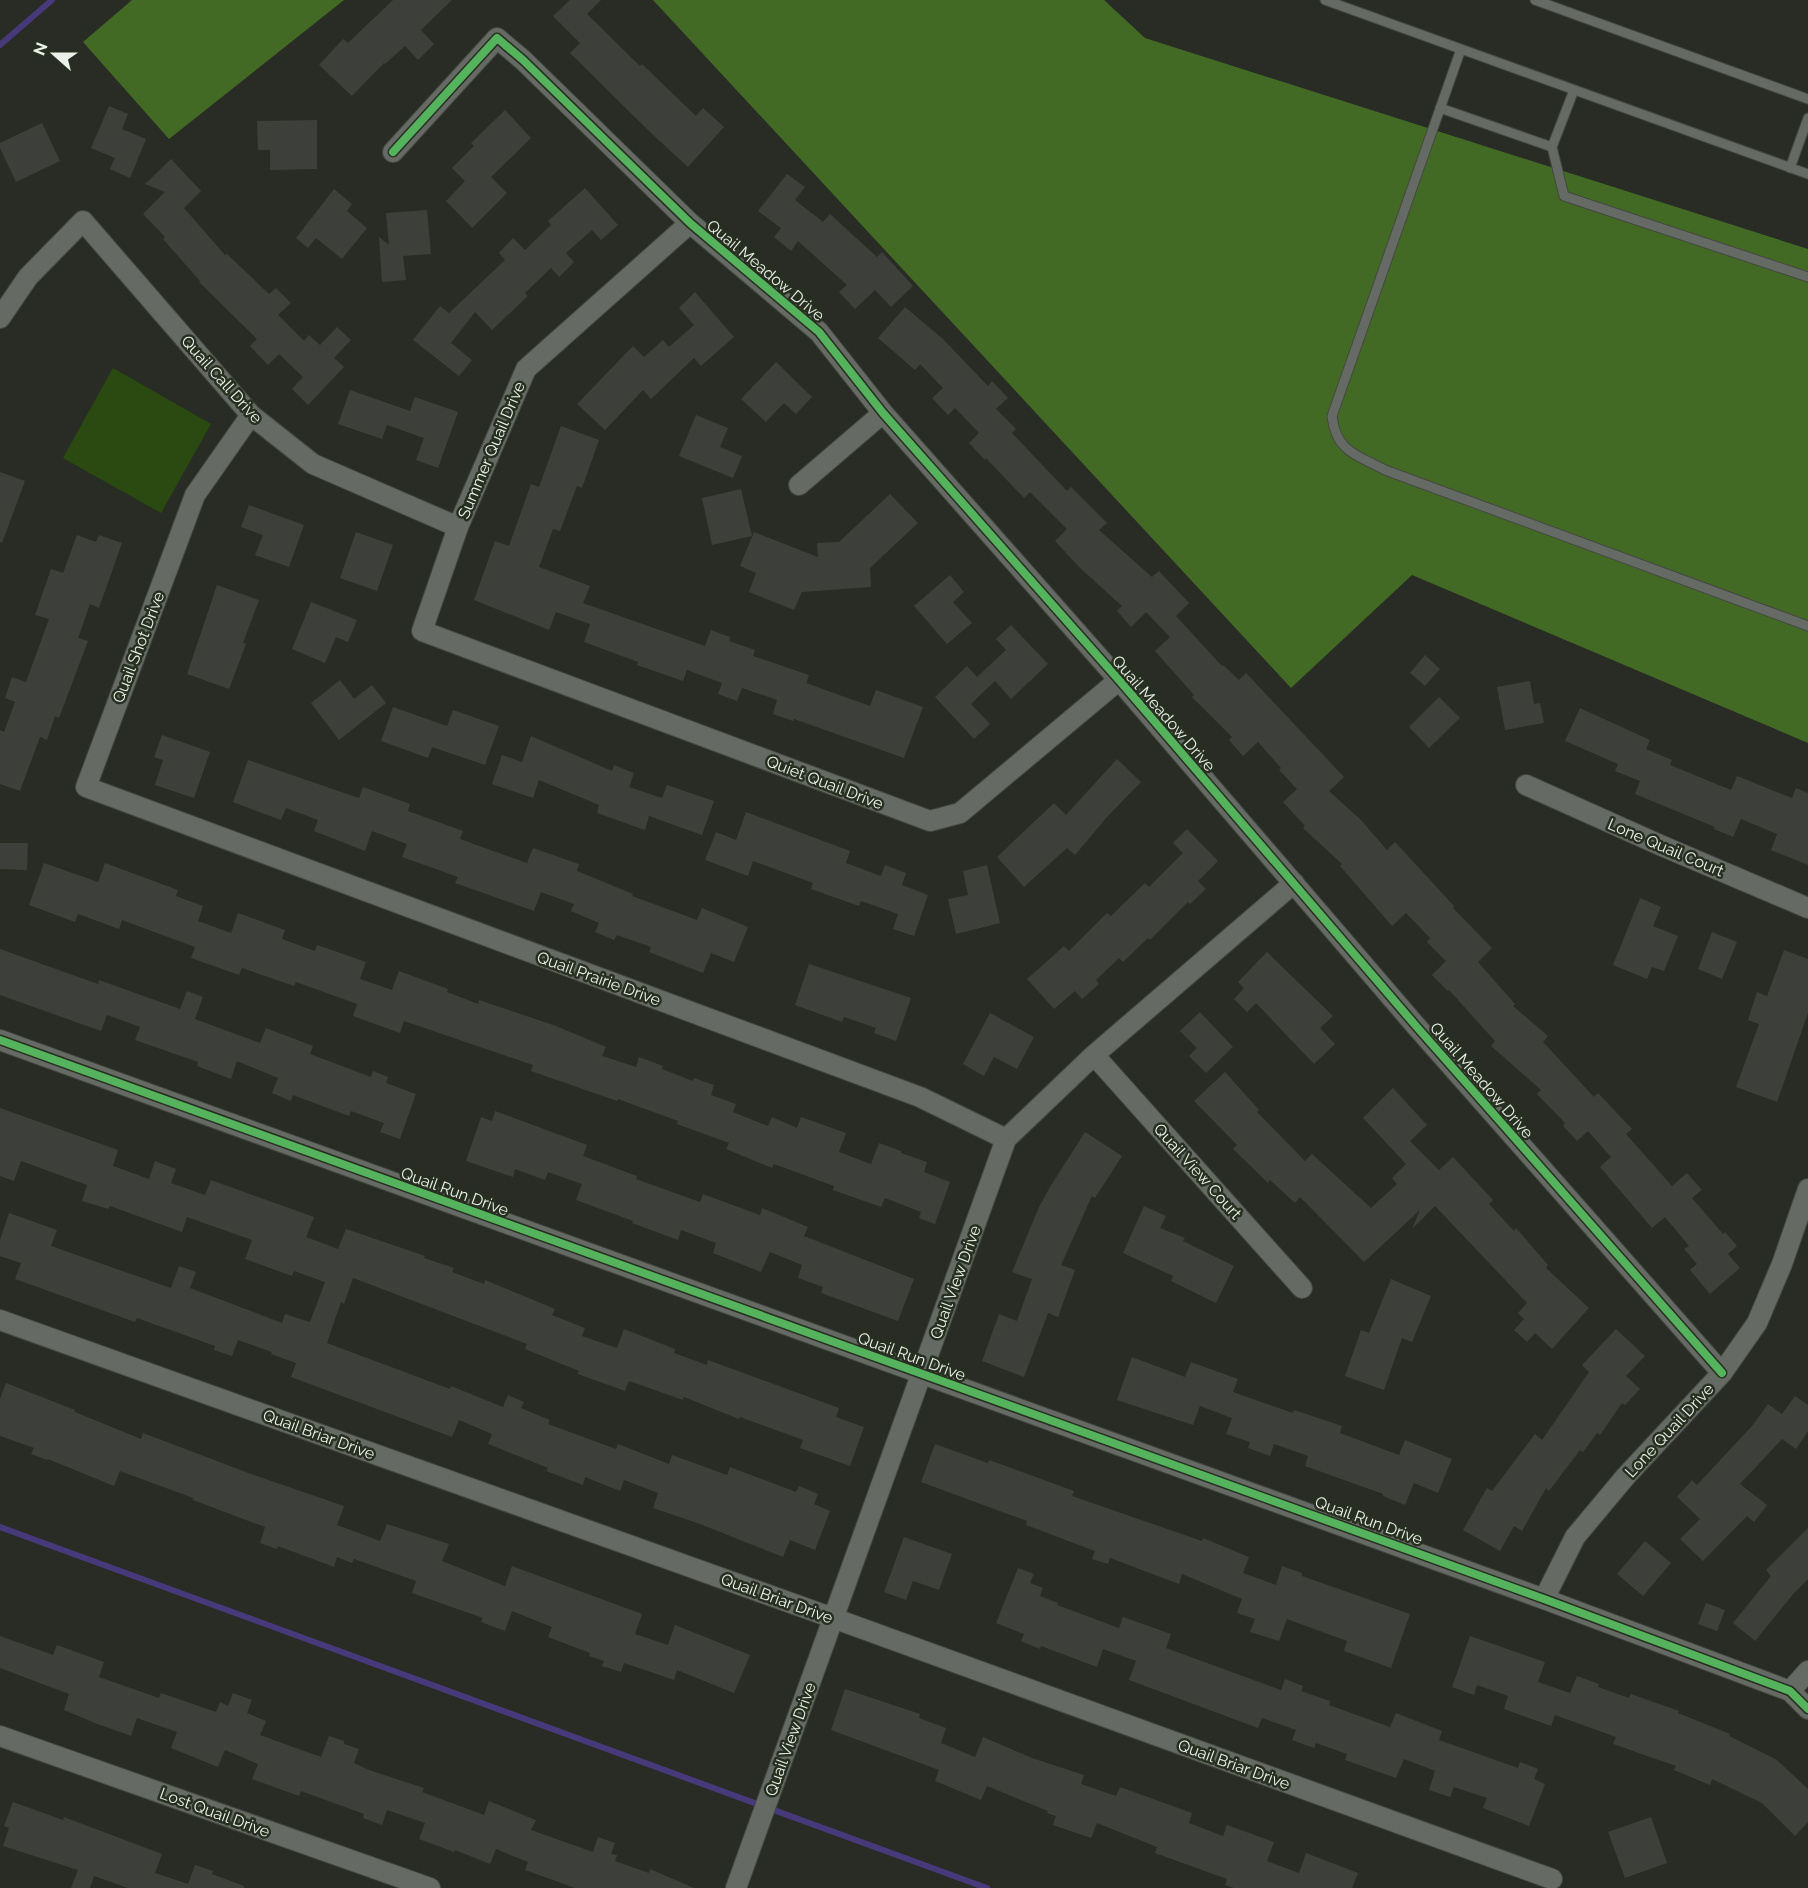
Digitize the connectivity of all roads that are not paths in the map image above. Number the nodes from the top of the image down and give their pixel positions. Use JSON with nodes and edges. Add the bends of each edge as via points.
{"nodes":[{"id":1,"x":1324,"y":0,"type":"edge"},
{"id":2,"x":1535,"y":0,"type":"edge"},
{"id":3,"x":1461,"y":49,"type":"junction"},
{"id":4,"x":1574,"y":90,"type":"junction"},
{"id":5,"x":1808,"y":99,"type":"edge"},
{"id":6,"x":1440,"y":108,"type":"junction"},
{"id":7,"x":1808,"y":118,"type":"edge"},
{"id":8,"x":1552,"y":147,"type":"junction"},
{"id":9,"x":393,"y":152,"type":"dead end"},
{"id":10,"x":1790,"y":168,"type":"junction"},
{"id":11,"x":1808,"y":174,"type":"edge"},
{"id":12,"x":690,"y":223,"type":"junction"},
{"id":13,"x":1808,"y":277,"type":"edge"},
{"id":14,"x":0,"y":318,"type":"edge"},
{"id":15,"x":883,"y":413,"type":"junction"},
{"id":16,"x":251,"y":415,"type":"junction"},
{"id":17,"x":798,"y":485,"type":"dead end"},
{"id":18,"x":458,"y":527,"type":"junction"},
{"id":19,"x":1808,"y":626,"type":"edge"},
{"id":20,"x":497,"y":658,"type":"joint"},
{"id":21,"x":1119,"y":680,"type":"junction"},
{"id":22,"x":1526,"y":785,"type":"dead end"},
{"id":23,"x":188,"y":825,"type":"joint"},
{"id":24,"x":1294,"y":883,"type":"junction"},
{"id":25,"x":1808,"y":908,"type":"edge"},
{"id":26,"x":0,"y":1040,"type":"edge"},
{"id":27,"x":1095,"y":1055,"type":"junction"},
{"id":28,"x":1006,"y":1139,"type":"junction"},
{"id":29,"x":1808,"y":1189,"type":"edge"},
{"id":30,"x":1302,"y":1288,"type":"dead end"},
{"id":31,"x":0,"y":1320,"type":"edge"},
{"id":32,"x":1722,"y":1373,"type":"junction"},
{"id":33,"x":922,"y":1375,"type":"junction"},
{"id":34,"x":1544,"y":1599,"type":"junction"},
{"id":35,"x":833,"y":1618,"type":"junction"},
{"id":36,"x":1808,"y":1671,"type":"edge"},
{"id":37,"x":1790,"y":1691,"type":"junction"},
{"id":38,"x":1808,"y":1708,"type":"edge"},
{"id":39,"x":0,"y":1736,"type":"edge"},
{"id":40,"x":1552,"y":1879,"type":"dead end"},
{"id":41,"x":430,"y":1888,"type":"edge"},
{"id":42,"x":736,"y":1888,"type":"edge"}],
"edges":[{"from":1,"to":3,"type":"lane"},
{"from":2,"to":5,"type":"lane"},
{"from":3,"to":4,"type":"lane"},
{"from":3,"to":6,"type":"lane"},
{"from":4,"to":8,"type":"lane"},
{"from":4,"to":10,"type":"lane"},
{"from":6,"to":8,"type":"lane"},
{"from":6,"to":19,"type":"lane","via":[[1332,416],[1334,432],[1343,447],[1385,470]]},
{"from":7,"to":10,"type":"lane"},
{"from":8,"to":13,"type":"lane","via":[[1564,196]]},
{"from":9,"to":12,"type":"street","name":"Quail Meadow Drive","via":[[497,38]]},
{"from":10,"to":11,"type":"lane"},
{"from":12,"to":15,"type":"street","name":"Quail Meadow Drive","via":[[819,332]]},
{"from":12,"to":18,"type":"street","name":"Summer Quail Drive","via":[[526,369]]},
{"from":14,"to":16,"type":"street","name":"Quail Call Drive","via":[[28,277],[83,221]]},
{"from":15,"to":17,"type":"street"},
{"from":15,"to":21,"type":"street","name":"Quail Meadow Drive"},
{"from":16,"to":18,"type":"street","name":"Quail Call Drive","via":[[313,464]]},
{"from":16,"to":23,"type":"street","name":"Quail Shot Drive","via":[[195,495],[86,787]]},
{"from":18,"to":20,"type":"street","name":"Summer Quail Drive","via":[[422,631]]},
{"from":20,"to":21,"type":"street","name":"Quiet Quail Drive","via":[[930,821],[960,813]]},
{"from":21,"to":24,"type":"street","name":"Quail Meadow Drive"},
{"from":22,"to":25,"type":"street","name":"Lone Quail Court"},
{"from":23,"to":28,"type":"street","name":"Quail Prairie Drive","via":[[920,1097]]},
{"from":24,"to":27,"type":"street","name":"Quail View Drive"},
{"from":24,"to":32,"type":"street","name":"Quail Meadow Drive"},
{"from":26,"to":33,"type":"street","name":"Quail Run Drive"},
{"from":27,"to":28,"type":"street","name":"Quail View Drive"},
{"from":27,"to":30,"type":"street","name":"Quail View Court"},
{"from":28,"to":33,"type":"street","name":"Quail View Drive"},
{"from":29,"to":32,"type":"street","name":"Lone Quail Drive","via":[[1757,1323]]},
{"from":31,"to":35,"type":"street","name":"Quail Briar Drive"},
{"from":32,"to":34,"type":"street","name":"Lone Quail Drive","via":[[1575,1537]]},
{"from":33,"to":34,"type":"street","name":"Quail Run Drive"},
{"from":33,"to":35,"type":"street","name":"Quail View Drive"},
{"from":34,"to":37,"type":"street","name":"Quail Run Drive"},
{"from":35,"to":40,"type":"street","name":"Quail Briar Drive"},
{"from":35,"to":42,"type":"street","name":"Quail View Drive"},
{"from":36,"to":37,"type":"street"},
{"from":37,"to":38,"type":"street","name":"Quail Run Drive"},
{"from":39,"to":41,"type":"street","name":"Lost Quail Drive"}]}
